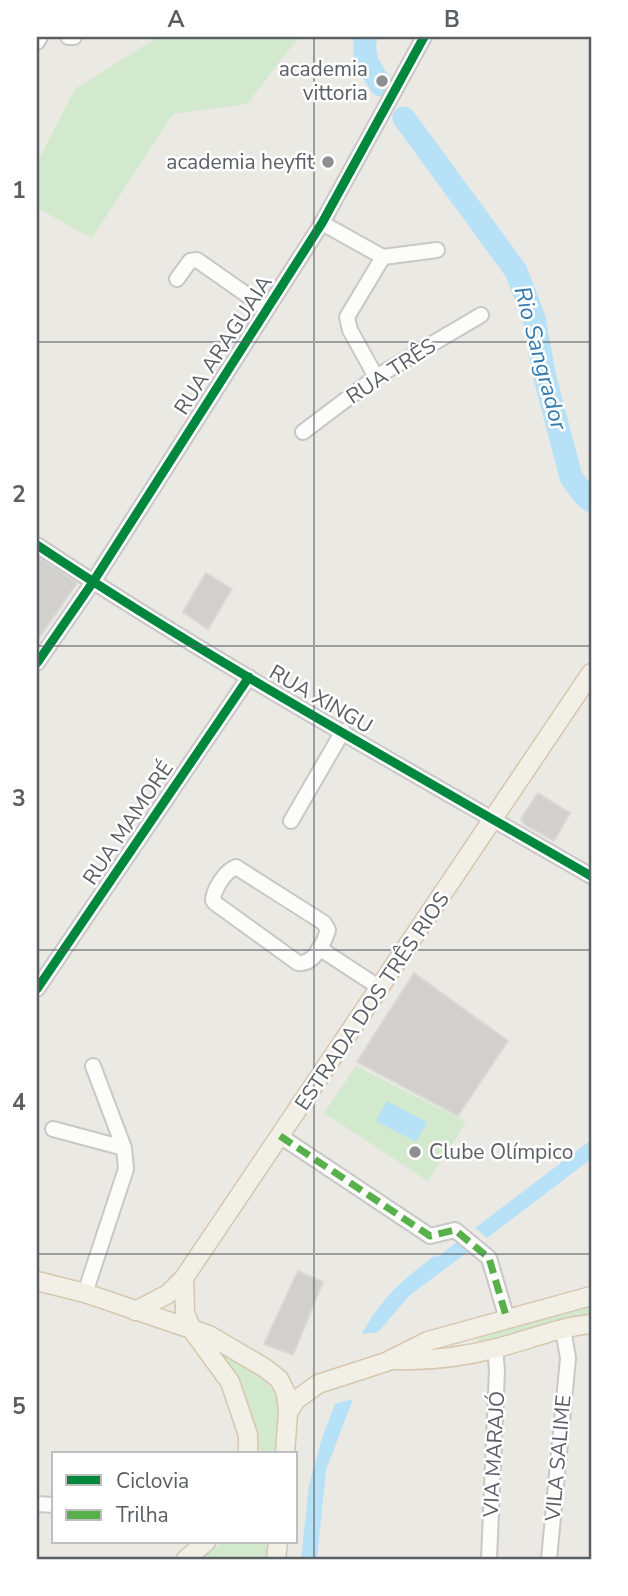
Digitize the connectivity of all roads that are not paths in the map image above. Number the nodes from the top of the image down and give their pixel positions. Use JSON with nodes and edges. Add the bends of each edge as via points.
{"nodes":[{"id":1,"x":40,"y":37,"type":"edge"},
{"id":2,"x":68,"y":37,"type":"edge"},
{"id":3,"x":74,"y":37,"type":"edge"},
{"id":4,"x":424,"y":37,"type":"edge"},
{"id":5,"x":37,"y":42,"type":"edge"},
{"id":6,"x":322,"y":223,"type":"junction"},
{"id":7,"x":437,"y":250,"type":"dead end"},
{"id":8,"x":383,"y":257,"type":"junction"},
{"id":9,"x":177,"y":279,"type":"dead end"},
{"id":10,"x":267,"y":309,"type":"junction"},
{"id":11,"x":481,"y":314,"type":"dead end"},
{"id":12,"x":376,"y":377,"type":"junction"},
{"id":13,"x":303,"y":432,"type":"dead end"},
{"id":14,"x":37,"y":545,"type":"edge"},
{"id":15,"x":93,"y":582,"type":"junction"},
{"id":16,"x":37,"y":663,"type":"edge"},
{"id":17,"x":591,"y":673,"type":"edge"},
{"id":18,"x":249,"y":677,"type":"junction"},
{"id":19,"x":342,"y":732,"type":"junction"},
{"id":20,"x":494,"y":820,"type":"junction"},
{"id":21,"x":292,"y":821,"type":"dead end"},
{"id":22,"x":591,"y":876,"type":"edge"},
{"id":23,"x":319,"y":948,"type":"junction"},
{"id":24,"x":380,"y":988,"type":"junction"},
{"id":25,"x":37,"y":989,"type":"edge"},
{"id":26,"x":93,"y":1066,"type":"dead end"},
{"id":27,"x":54,"y":1129,"type":"dead end"},
{"id":28,"x":280,"y":1136,"type":"junction"},
{"id":29,"x":124,"y":1148,"type":"junction"},
{"id":30,"x":184,"y":1278,"type":"junction"},
{"id":31,"x":37,"y":1281,"type":"edge"},
{"id":32,"x":85,"y":1293,"type":"junction"},
{"id":33,"x":591,"y":1296,"type":"edge"},
{"id":34,"x":135,"y":1311,"type":"junction"},
{"id":35,"x":507,"y":1319,"type":"junction"},
{"id":36,"x":591,"y":1324,"type":"edge"},
{"id":37,"x":563,"y":1329,"type":"junction"},
{"id":38,"x":192,"y":1330,"type":"junction"},
{"id":39,"x":495,"y":1349,"type":"junction"},
{"id":40,"x":392,"y":1360,"type":"junction"},
{"id":41,"x":288,"y":1412,"type":"junction"},
{"id":42,"x":248,"y":1452,"type":"edge"},
{"id":43,"x":285,"y":1452,"type":"edge"},
{"id":44,"x":204,"y":1544,"type":"edge"},
{"id":45,"x":186,"y":1559,"type":"edge"},
{"id":46,"x":489,"y":1559,"type":"edge"},
{"id":47,"x":549,"y":1559,"type":"edge"}],
"edges":[{"from":1,"to":5,"type":"street"},
{"from":2,"to":3,"type":"street"},
{"from":4,"to":6,"type":"street","name":"RUA ARAGUAIA"},
{"from":6,"to":8,"type":"street"},
{"from":6,"to":10,"type":"street","name":"RUA ARAGUAIA"},
{"from":7,"to":8,"type":"street"},
{"from":8,"to":12,"type":"street","via":[[346,317]]},
{"from":9,"to":10,"type":"street","via":[[190,261],[197,260]]},
{"from":10,"to":15,"type":"street","name":"RUA ARAGUAIA"},
{"from":11,"to":12,"type":"street","name":"RUA TRÊS"},
{"from":12,"to":13,"type":"street","name":"RUA TRÊS"},
{"from":14,"to":15,"type":"street","name":"RUA XINGU"},
{"from":15,"to":16,"type":"street","name":"RUA ARAGUAIA"},
{"from":15,"to":18,"type":"street","name":"RUA XINGU"},
{"from":17,"to":20,"type":"main road","name":"ESTRADA DOS TRÊS RIOS"},
{"from":18,"to":19,"type":"street","name":"RUA XINGU"},
{"from":18,"to":25,"type":"street","name":"RUA MAMORÉ"},
{"from":19,"to":20,"type":"street","name":"RUA XINGU"},
{"from":19,"to":21,"type":"street"},
{"from":20,"to":22,"type":"street","name":"RUA XINGU"},
{"from":20,"to":24,"type":"main road","name":"ESTRADA DOS TRÊS RIOS"},
{"from":23,"to":23,"type":"street","via":[[311,961],[298,963],[215,903],[213,893],[230,869],[241,869],[324,923],[327,930]]},
{"from":23,"to":24,"type":"street"},
{"from":24,"to":28,"type":"main road","name":"ESTRADA DOS TRÊS RIOS"},
{"from":26,"to":29,"type":"street"},
{"from":27,"to":29,"type":"street"},
{"from":28,"to":30,"type":"main road","name":"ESTRADA DOS TRÊS RIOS"},
{"from":28,"to":35,"type":"street","via":[[430,1236],[455,1230],[489,1258]]},
{"from":29,"to":32,"type":"street","via":[[126,1169]]},
{"from":30,"to":34,"type":"main road","name":"ESTRADA DOS TRÊS RIOS","via":[[168,1294]]},
{"from":30,"to":38,"type":"main road","via":[[185,1313]]},
{"from":31,"to":32,"type":"main road"},
{"from":32,"to":34,"type":"main road"},
{"from":33,"to":35,"type":"main road"},
{"from":34,"to":38,"type":"main road"},
{"from":35,"to":40,"type":"main road","via":[[428,1341]]},
{"from":36,"to":37,"type":"main road"},
{"from":37,"to":39,"type":"main road"},
{"from":37,"to":47,"type":"street","name":"VILA SALIME","via":[[568,1358]]},
{"from":38,"to":41,"type":"main road","via":[[222,1342],[279,1379]]},
{"from":38,"to":42,"type":"main road","via":[[230,1382],[248,1435]]},
{"from":39,"to":40,"type":"main road","via":[[431,1361]]},
{"from":39,"to":46,"type":"street","name":"VIA MARAJÓ","via":[[498,1370]]},
{"from":40,"to":41,"type":"main road","via":[[318,1384]]},
{"from":41,"to":43,"type":"main road"},
{"from":44,"to":45,"type":"main road"}]}
